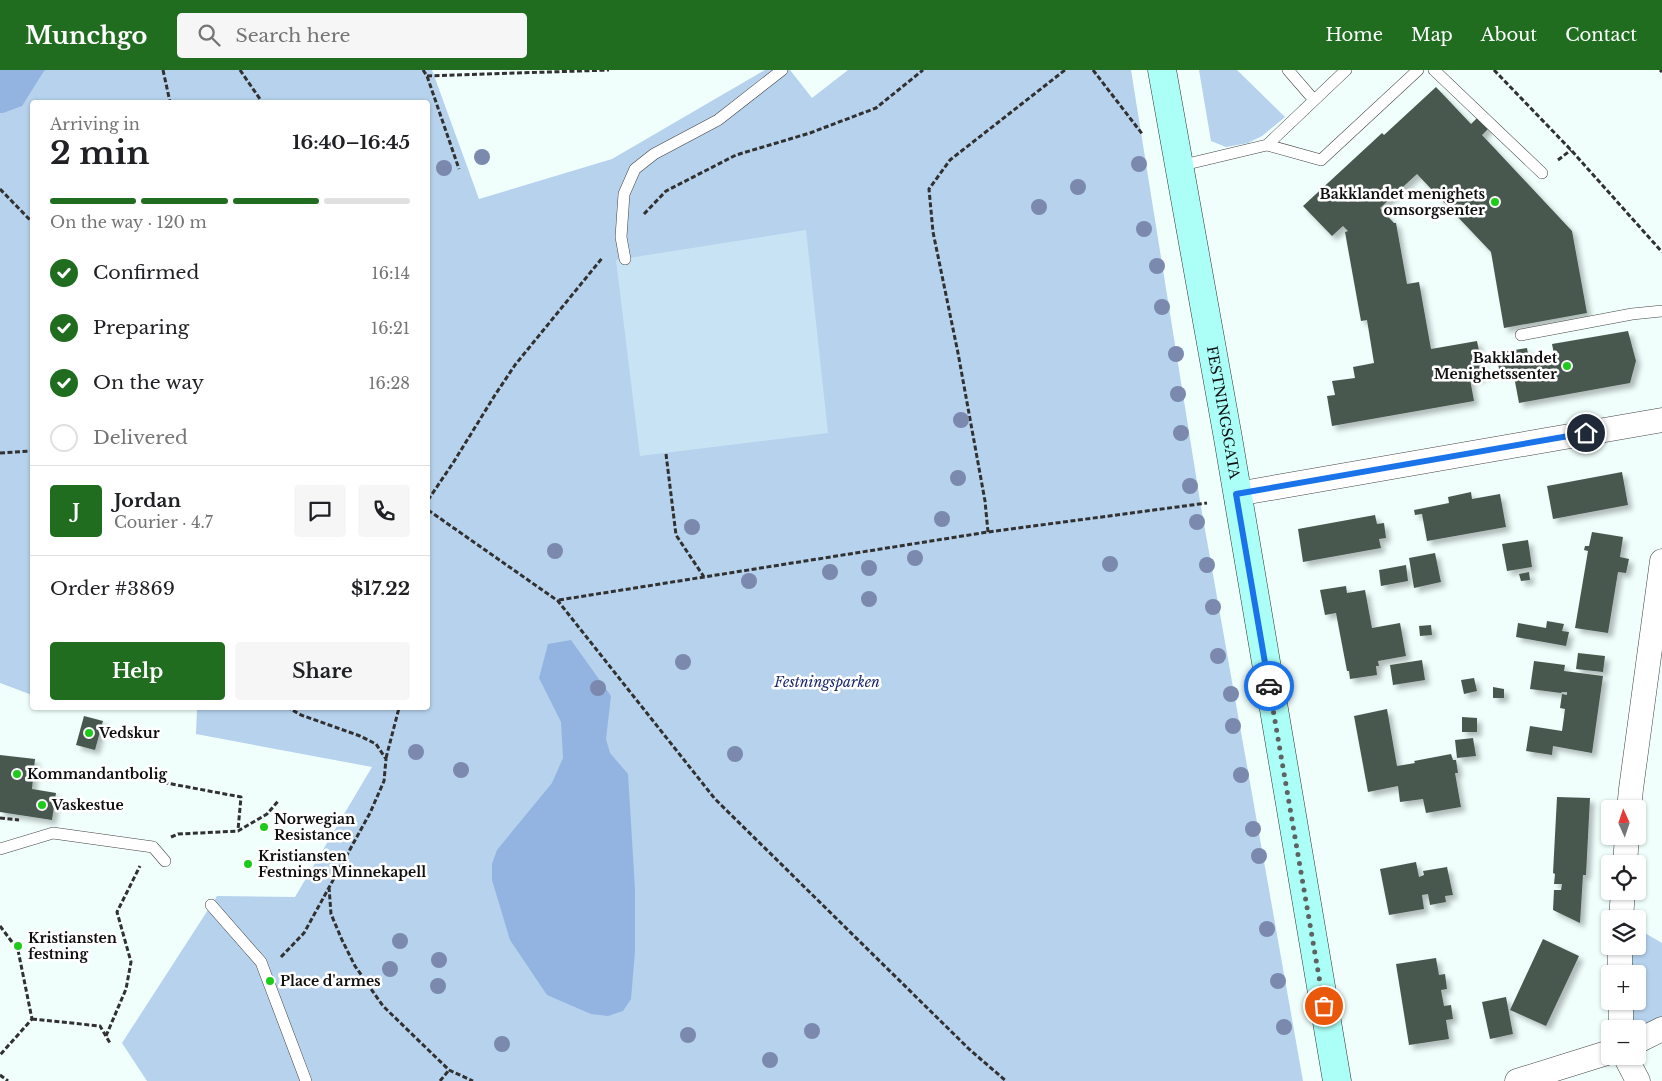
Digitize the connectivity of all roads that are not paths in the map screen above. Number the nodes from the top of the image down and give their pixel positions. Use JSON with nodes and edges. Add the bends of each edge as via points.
{"nodes":[{"id":1,"x":782,"y":70,"type":"edge"},
{"id":2,"x":1162,"y":70,"type":"edge"},
{"id":3,"x":1288,"y":70,"type":"edge"},
{"id":4,"x":1346,"y":70,"type":"edge"},
{"id":5,"x":1418,"y":70,"type":"edge"},
{"id":6,"x":1434,"y":70,"type":"edge"},
{"id":7,"x":1314,"y":100,"type":"junction"},
{"id":8,"x":1267,"y":144,"type":"junction"},
{"id":9,"x":1179,"y":166,"type":"junction"},
{"id":10,"x":1542,"y":173,"type":"dead end"},
{"id":11,"x":625,"y":259,"type":"dead end"},
{"id":12,"x":1662,"y":311,"type":"edge"},
{"id":13,"x":1521,"y":335,"type":"dead end"},
{"id":14,"x":1662,"y":420,"type":"edge"},
{"id":15,"x":1236,"y":494,"type":"junction"},
{"id":16,"x":1662,"y":561,"type":"edge"},
{"id":17,"x":1630,"y":800,"type":"edge"},
{"id":18,"x":0,"y":849,"type":"edge"},
{"id":19,"x":165,"y":861,"type":"dead end"},
{"id":20,"x":210,"y":905,"type":"dead end"},
{"id":21,"x":1662,"y":1029,"type":"edge"},
{"id":22,"x":1646,"y":1037,"type":"edge"},
{"id":23,"x":1601,"y":1055,"type":"edge"},
{"id":24,"x":1630,"y":1065,"type":"edge"},
{"id":25,"x":306,"y":1081,"type":"edge"},
{"id":26,"x":1337,"y":1081,"type":"edge"},
{"id":27,"x":1517,"y":1081,"type":"edge"},
{"id":28,"x":1638,"y":1081,"type":"edge"}],
"edges":[{"from":1,"to":11,"type":"lane","via":[[718,120],[654,154],[635,169],[624,194],[621,237]]},
{"from":2,"to":9,"type":"main road","name":"FESTNINGSGATA"},
{"from":3,"to":7,"type":"lane"},
{"from":4,"to":7,"type":"lane"},
{"from":5,"to":8,"type":"lane","via":[[1321,160]]},
{"from":6,"to":10,"type":"lane"},
{"from":7,"to":8,"type":"lane"},
{"from":8,"to":9,"type":"lane"},
{"from":9,"to":15,"type":"main road","name":"FESTNINGSGATA"},
{"from":12,"to":13,"type":"lane"},
{"from":14,"to":15,"type":"street"},
{"from":15,"to":26,"type":"main road","name":"FESTNINGSGATA"},
{"from":16,"to":17,"type":"street"},
{"from":18,"to":19,"type":"lane","via":[[53,833],[152,847]]},
{"from":20,"to":25,"type":"lane","via":[[261,962]]},
{"from":21,"to":22,"type":"street"},
{"from":23,"to":27,"type":"street"},
{"from":24,"to":28,"type":"street"}]}
